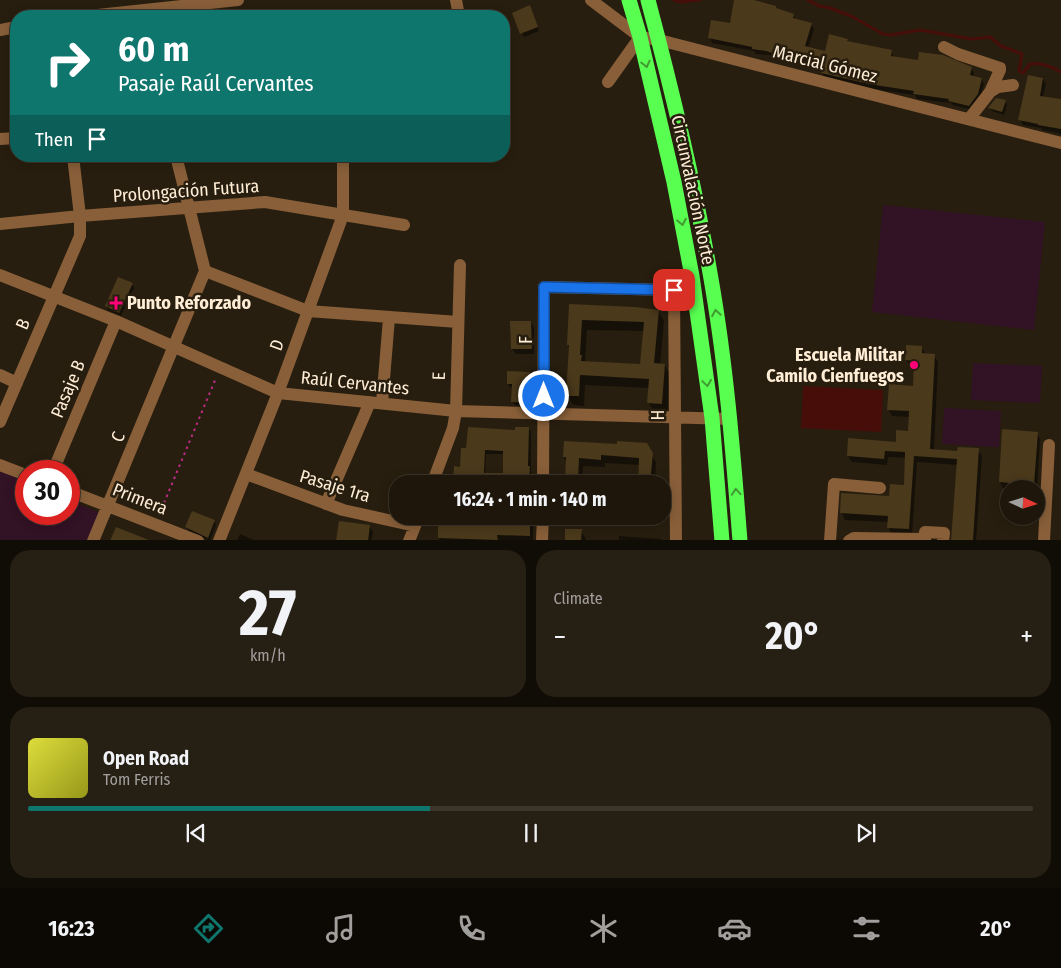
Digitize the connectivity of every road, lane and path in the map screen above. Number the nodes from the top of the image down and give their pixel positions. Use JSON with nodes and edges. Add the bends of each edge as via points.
{"nodes":[{"id":1,"x":238,"y":0,"type":"edge"},
{"id":2,"x":590,"y":0,"type":"edge"},
{"id":3,"x":629,"y":0,"type":"edge"},
{"id":4,"x":648,"y":0,"type":"edge"},
{"id":5,"x":152,"y":10,"type":"edge"},
{"id":6,"x":640,"y":37,"type":"junction"},
{"id":7,"x":659,"y":40,"type":"junction"},
{"id":8,"x":944,"y":47,"type":"dead end"},
{"id":9,"x":608,"y":82,"type":"dead end"},
{"id":10,"x":1013,"y":85,"type":"dead end"},
{"id":11,"x":990,"y":92,"type":"junction"},
{"id":12,"x":969,"y":119,"type":"junction"},
{"id":13,"x":1061,"y":143,"type":"edge"},
{"id":14,"x":74,"y":162,"type":"edge"},
{"id":15,"x":178,"y":162,"type":"edge"},
{"id":16,"x":343,"y":162,"type":"edge"},
{"id":17,"x":189,"y":206,"type":"junction"},
{"id":18,"x":343,"y":215,"type":"junction"},
{"id":19,"x":80,"y":216,"type":"junction"},
{"id":20,"x":0,"y":224,"type":"edge"},
{"id":21,"x":404,"y":225,"type":"dead end"},
{"id":22,"x":460,"y":266,"type":"dead end"},
{"id":23,"x":205,"y":272,"type":"junction"},
{"id":24,"x":0,"y":275,"type":"edge"},
{"id":25,"x":544,"y":287,"type":"joint"},
{"id":26,"x":54,"y":296,"type":"junction"},
{"id":27,"x":308,"y":311,"type":"junction"},
{"id":28,"x":389,"y":318,"type":"junction"},
{"id":29,"x":116,"y":321,"type":"junction"},
{"id":30,"x":458,"y":322,"type":"junction"},
{"id":31,"x":175,"y":347,"type":"junction"},
{"id":32,"x":221,"y":367,"type":"junction"},
{"id":33,"x":0,"y":376,"type":"edge"},
{"id":34,"x":17,"y":383,"type":"junction"},
{"id":35,"x":278,"y":393,"type":"junction"},
{"id":36,"x":376,"y":403,"type":"junction"},
{"id":37,"x":456,"y":411,"type":"junction"},
{"id":38,"x":544,"y":414,"type":"junction"},
{"id":39,"x":676,"y":417,"type":"junction"},
{"id":40,"x":712,"y":418,"type":"junction"},
{"id":41,"x":731,"y":419,"type":"junction"},
{"id":42,"x":0,"y":422,"type":"edge"},
{"id":43,"x":1049,"y":445,"type":"dead end"},
{"id":44,"x":58,"y":460,"type":"edge"},
{"id":45,"x":0,"y":465,"type":"edge"},
{"id":46,"x":15,"y":471,"type":"edge"},
{"id":47,"x":246,"y":474,"type":"junction"},
{"id":48,"x":435,"y":475,"type":"edge"},
{"id":49,"x":543,"y":475,"type":"edge"},
{"id":50,"x":880,"y":488,"type":"dead end"},
{"id":51,"x":80,"y":495,"type":"edge"},
{"id":52,"x":326,"y":504,"type":"junction"},
{"id":53,"x":108,"y":506,"type":"junction"},
{"id":54,"x":389,"y":517,"type":"edge"},
{"id":55,"x":671,"y":521,"type":"edge"},
{"id":56,"x":676,"y":521,"type":"junction"},
{"id":57,"x":155,"y":524,"type":"junction"},
{"id":58,"x":415,"y":525,"type":"edge"},
{"id":59,"x":543,"y":525,"type":"edge"},
{"id":60,"x":94,"y":540,"type":"edge"},
{"id":61,"x":198,"y":540,"type":"edge"},
{"id":62,"x":219,"y":540,"type":"edge"},
{"id":63,"x":409,"y":540,"type":"edge"},
{"id":64,"x":542,"y":540,"type":"edge"},
{"id":65,"x":676,"y":540,"type":"edge"},
{"id":66,"x":722,"y":540,"type":"edge"},
{"id":67,"x":740,"y":540,"type":"edge"},
{"id":68,"x":830,"y":540,"type":"edge"},
{"id":69,"x":849,"y":540,"type":"edge"},
{"id":70,"x":925,"y":540,"type":"edge"},
{"id":71,"x":943,"y":540,"type":"edge"},
{"id":72,"x":1044,"y":540,"type":"edge"}],
"edges":[{"from":1,"to":5,"type":"street"},
{"from":2,"to":6,"type":"street","name":"Marcial Gómez"},
{"from":3,"to":6,"type":"highway","name":"Circunvalación Norte"},
{"from":4,"to":7,"type":"highway","name":"Circunvalación Norte"},
{"from":6,"to":7,"type":"street","name":"Marcial Gómez"},
{"from":6,"to":9,"type":"street"},
{"from":6,"to":40,"type":"highway","name":"Circunvalación Norte","one_way":true,"via":[[692,276]]},
{"from":7,"to":12,"type":"street","name":"Marcial Gómez"},
{"from":41,"to":7,"type":"highway","name":"Circunvalación Norte","one_way":true,"via":[[711,274]]},
{"from":8,"to":11,"type":"street","via":[[1000,68]]},
{"from":10,"to":11,"type":"street"},
{"from":11,"to":12,"type":"street"},
{"from":12,"to":13,"type":"street","name":"Marcial Gómez"},
{"from":14,"to":19,"type":"street","name":"B"},
{"from":15,"to":17,"type":"street"},
{"from":16,"to":18,"type":"street","name":"D"},
{"from":17,"to":18,"type":"street","name":"Prolongación Futura","via":[[265,202]]},
{"from":17,"to":19,"type":"street","name":"Prolongación Futura"},
{"from":17,"to":23,"type":"street"},
{"from":18,"to":21,"type":"street","name":"Prolongación Futura"},
{"from":18,"to":27,"type":"street","name":"D"},
{"from":19,"to":20,"type":"street","name":"Prolongación Futura"},
{"from":19,"to":26,"type":"street","name":"B","via":[[80,236]]},
{"from":22,"to":30,"type":"street","name":"E"},
{"from":23,"to":27,"type":"street"},
{"from":23,"to":31,"type":"street","name":"C"},
{"from":24,"to":26,"type":"street","name":"Raúl Cervantes"},
{"from":25,"to":38,"type":"street","name":"F"},
{"from":25,"to":39,"type":"street","name":"H","via":[[674,290]]},
{"from":26,"to":29,"type":"street","name":"Raúl Cervantes"},
{"from":26,"to":34,"type":"street","name":"B"},
{"from":27,"to":28,"type":"street"},
{"from":27,"to":35,"type":"street","name":"D"},
{"from":28,"to":30,"type":"street"},
{"from":28,"to":36,"type":"street"},
{"from":29,"to":31,"type":"street","name":"Raúl Cervantes"},
{"from":29,"to":44,"type":"street","name":"Pasaje B"},
{"from":30,"to":37,"type":"street","name":"E"},
{"from":31,"to":32,"type":"street","name":"Raúl Cervantes"},
{"from":31,"to":53,"type":"street","name":"C"},
{"from":32,"to":35,"type":"street","name":"Raúl Cervantes"},
{"from":32,"to":57,"type":"path"},
{"from":33,"to":34,"type":"street"},
{"from":34,"to":42,"type":"street","name":"B"},
{"from":35,"to":36,"type":"street","name":"Raúl Cervantes"},
{"from":35,"to":47,"type":"street","name":"D"},
{"from":36,"to":37,"type":"street","name":"Raúl Cervantes"},
{"from":36,"to":52,"type":"street"},
{"from":37,"to":38,"type":"street","name":"Raúl Cervantes"},
{"from":37,"to":48,"type":"street","name":"E"},
{"from":38,"to":39,"type":"street","name":"Raúl Cervantes"},
{"from":38,"to":49,"type":"street","name":"F"},
{"from":39,"to":40,"type":"street","name":"Raúl Cervantes"},
{"from":39,"to":56,"type":"street","name":"H"},
{"from":40,"to":41,"type":"street","name":"Raúl Cervantes"},
{"from":40,"to":66,"type":"highway","name":"Circunvalación Norte"},
{"from":67,"to":41,"type":"highway","name":"Circunvalación Norte","one_way":true},
{"from":43,"to":72,"type":"street"},
{"from":45,"to":46,"type":"street"},
{"from":47,"to":52,"type":"street","name":"Pasaje 1ra"},
{"from":47,"to":62,"type":"street","name":"D"},
{"from":50,"to":68,"type":"street","via":[[834,484]]},
{"from":51,"to":53,"type":"street","name":"Primera"},
{"from":52,"to":54,"type":"street","name":"Pasaje 1ra"},
{"from":53,"to":57,"type":"street","name":"Primera"},
{"from":53,"to":60,"type":"street","name":"C"},
{"from":55,"to":56,"type":"path"},
{"from":56,"to":65,"type":"street","name":"H"},
{"from":57,"to":61,"type":"street","name":"Primera"},
{"from":58,"to":63,"type":"street"},
{"from":59,"to":64,"type":"street"},
{"from":69,"to":70,"type":"street"},
{"from":70,"to":71,"type":"street","via":[[925,532],[944,533]]}]}
